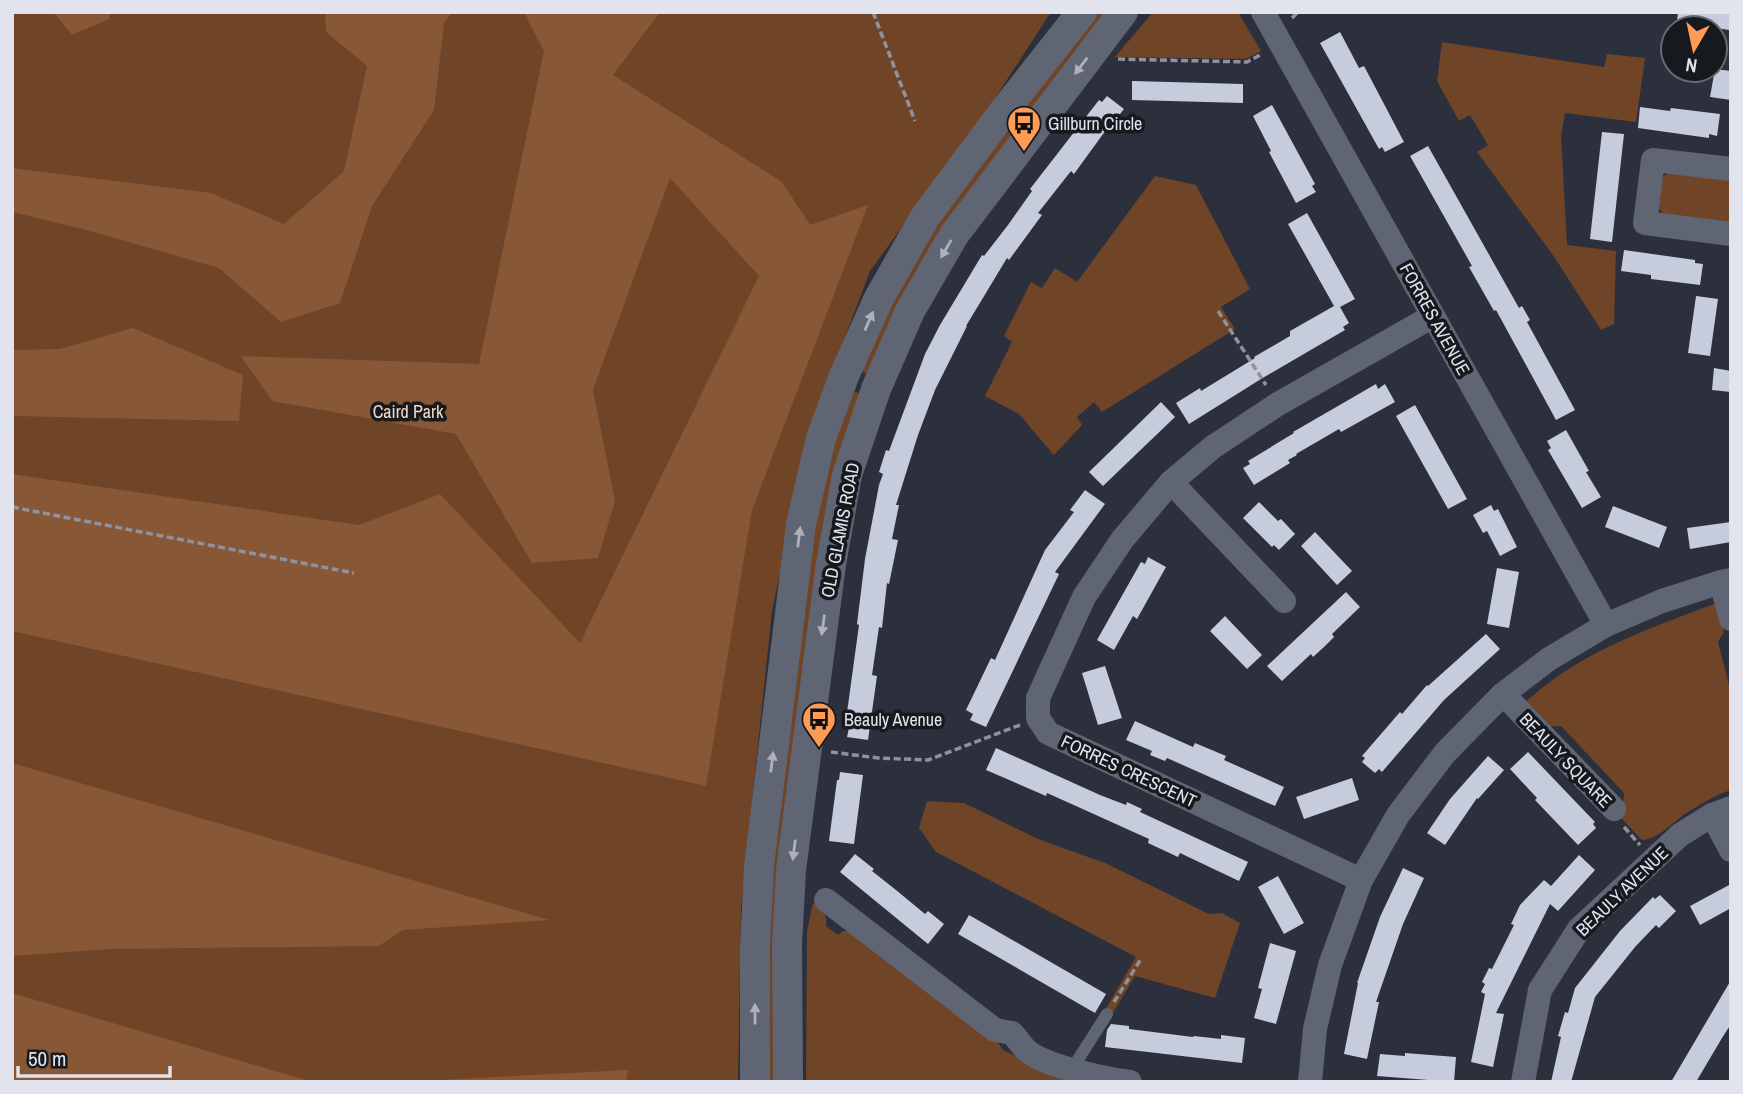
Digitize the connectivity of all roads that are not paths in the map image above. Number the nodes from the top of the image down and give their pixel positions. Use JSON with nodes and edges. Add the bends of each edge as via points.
{"nodes":[{"id":1,"x":1082,"y":12,"type":"edge"},
{"id":2,"x":1123,"y":12,"type":"edge"},
{"id":3,"x":1263,"y":12,"type":"edge"},
{"id":4,"x":1731,"y":169,"type":"edge"},
{"id":5,"x":1731,"y":234,"type":"edge"},
{"id":6,"x":1433,"y":316,"type":"junction"},
{"id":7,"x":844,"y":376,"type":"junction"},
{"id":8,"x":876,"y":389,"type":"junction"},
{"id":9,"x":1171,"y":482,"type":"junction"},
{"id":10,"x":1726,"y":581,"type":"edge"},
{"id":11,"x":1284,"y":601,"type":"dead end"},
{"id":12,"x":1731,"y":619,"type":"edge"},
{"id":13,"x":1606,"y":625,"type":"junction"},
{"id":14,"x":1503,"y":694,"type":"junction"},
{"id":15,"x":1614,"y":809,"type":"road end"},
{"id":16,"x":1721,"y":811,"type":"edge"},
{"id":17,"x":1731,"y":850,"type":"edge"},
{"id":18,"x":1361,"y":880,"type":"junction"},
{"id":19,"x":834,"y":914,"type":"dead end"},
{"id":20,"x":1107,"y":1014,"type":"road end"},
{"id":21,"x":1072,"y":1069,"type":"junction"},
{"id":22,"x":755,"y":1082,"type":"edge"},
{"id":23,"x":788,"y":1082,"type":"edge"},
{"id":24,"x":1130,"y":1082,"type":"edge"},
{"id":25,"x":1310,"y":1082,"type":"edge"},
{"id":26,"x":1522,"y":1082,"type":"edge"}],
"edges":[{"from":7,"to":1,"type":"street","name":"OLD GLAMIS ROAD","one_way":true,"via":[[879,298],[925,217]]},
{"from":2,"to":8,"type":"street","name":"OLD GLAMIS ROAD","one_way":true,"via":[[954,235],[910,312]]},
{"from":3,"to":6,"type":"street","name":"FORRES AVENUE"},
{"from":4,"to":5,"type":"street","via":[[1653,160],[1645,223]]},
{"from":6,"to":9,"type":"street","via":[[1278,404],[1213,447]]},
{"from":6,"to":13,"type":"street","name":"FORRES AVENUE"},
{"from":7,"to":8,"type":"street"},
{"from":22,"to":7,"type":"street","name":"OLD GLAMIS ROAD","one_way":true,"via":[[759,866],[801,524],[821,438]]},
{"from":8,"to":23,"type":"street","name":"OLD GLAMIS ROAD","one_way":true,"via":[[847,475],[806,749],[791,870]]},
{"from":9,"to":11,"type":"street"},
{"from":9,"to":18,"type":"street","name":"FORRES CRESCENT","via":[[1122,540],[1084,597],[1038,698],[1038,718],[1048,733]]},
{"from":10,"to":12,"type":"street"},
{"from":10,"to":13,"type":"street"},
{"from":13,"to":14,"type":"street"},
{"from":14,"to":15,"type":"street","name":"BEAULY SQUARE"},
{"from":14,"to":18,"type":"street","via":[[1445,753],[1398,815]]},
{"from":16,"to":17,"type":"street"},
{"from":16,"to":26,"type":"street","name":"BEAULY AVENUE","via":[[1680,835],[1579,929],[1540,990]]},
{"from":18,"to":25,"type":"street","via":[[1331,965],[1315,1029]]},
{"from":19,"to":21,"type":"street","via":[[995,1031],[1012,1033],[1029,1053]]},
{"from":20,"to":21,"type":"lane"},
{"from":21,"to":24,"type":"street"}]}
